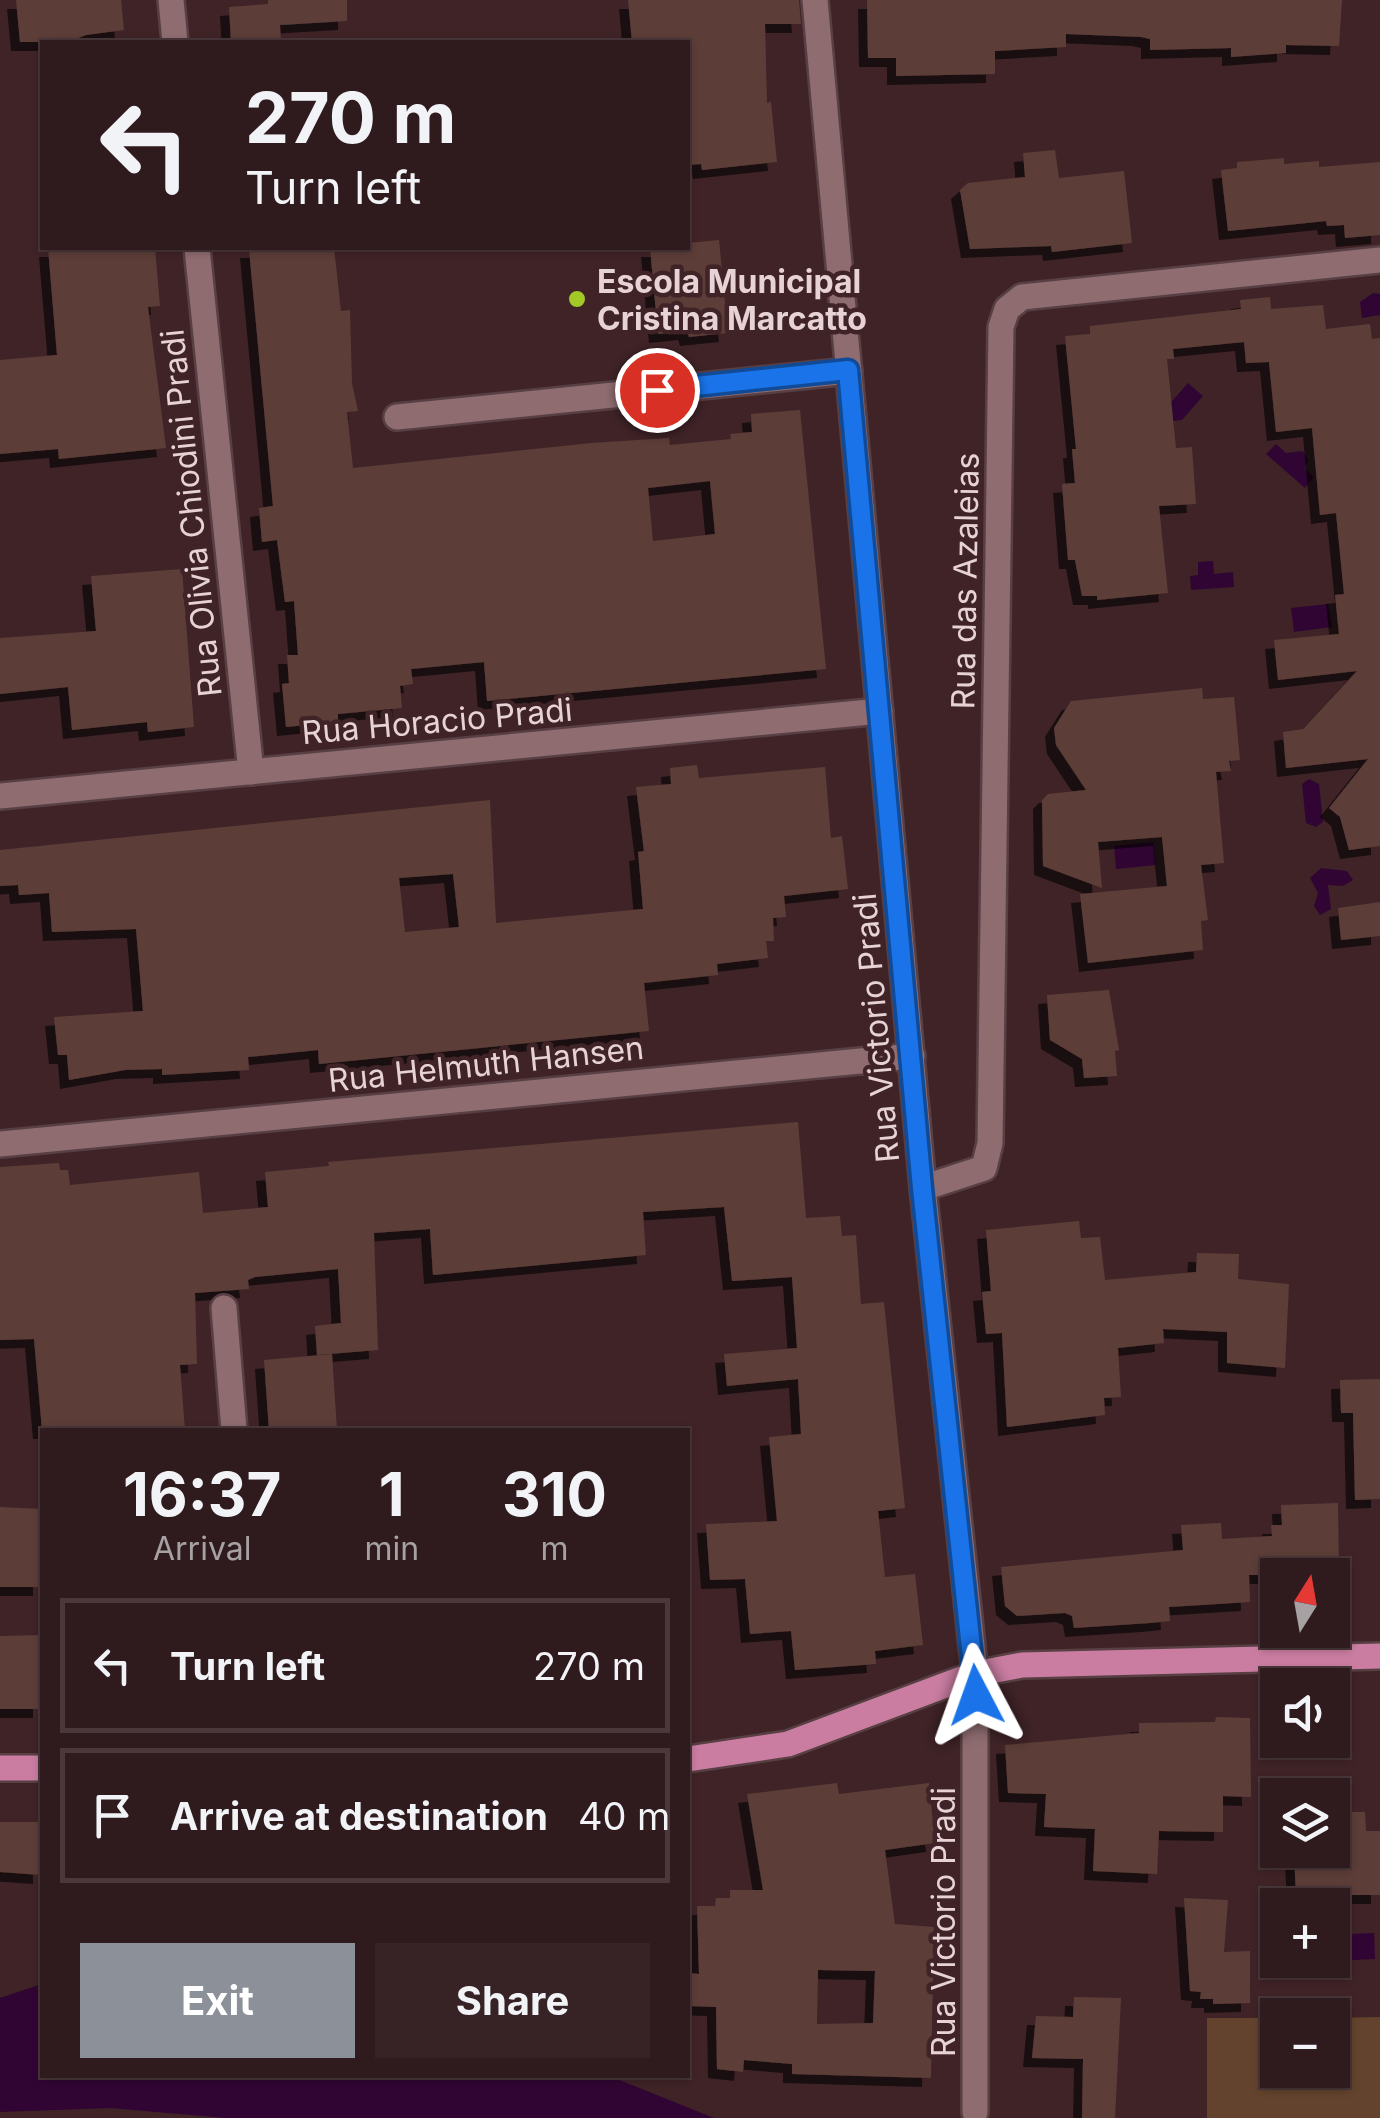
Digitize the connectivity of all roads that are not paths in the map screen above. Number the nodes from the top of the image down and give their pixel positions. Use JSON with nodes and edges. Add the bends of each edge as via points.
{"nodes":[{"id":1,"x":171,"y":0,"type":"edge"},
{"id":2,"x":816,"y":0,"type":"edge"},
{"id":3,"x":175,"y":40,"type":"edge"},
{"id":4,"x":196,"y":250,"type":"edge"},
{"id":5,"x":1380,"y":260,"type":"edge"},
{"id":6,"x":848,"y":370,"type":"junction"},
{"id":7,"x":397,"y":417,"type":"dead end"},
{"id":8,"x":880,"y":711,"type":"junction"},
{"id":9,"x":251,"y":772,"type":"junction"},
{"id":10,"x":0,"y":796,"type":"edge"},
{"id":11,"x":912,"y":1056,"type":"junction"},
{"id":12,"x":0,"y":1144,"type":"edge"},
{"id":13,"x":922,"y":1188,"type":"junction"},
{"id":14,"x":224,"y":1308,"type":"dead end"},
{"id":15,"x":234,"y":1428,"type":"edge"},
{"id":16,"x":1380,"y":1656,"type":"edge"},
{"id":17,"x":975,"y":1674,"type":"junction"},
{"id":18,"x":690,"y":1759,"type":"edge"},
{"id":19,"x":0,"y":1768,"type":"edge"},
{"id":20,"x":40,"y":1768,"type":"edge"},
{"id":21,"x":976,"y":2112,"type":"dead end"}],
"edges":[{"from":1,"to":3,"type":"street"},
{"from":2,"to":6,"type":"street","name":"Rua Victorio Pradi"},
{"from":4,"to":9,"type":"street","name":"Rua Olivia Chiodini Pradi"},
{"from":5,"to":13,"type":"street","name":"Rua das Azaleias","via":[[1022,297],[1007,309],[1000,327],[990,1143],[984,1168]]},
{"from":6,"to":7,"type":"street"},
{"from":6,"to":8,"type":"street","name":"Rua Victorio Pradi"},
{"from":8,"to":9,"type":"street","name":"Rua Horacio Pradi"},
{"from":8,"to":11,"type":"street","name":"Rua Victorio Pradi"},
{"from":9,"to":10,"type":"street","name":"Rua Horacio Pradi"},
{"from":11,"to":12,"type":"street","name":"Rua Helmuth Hansen"},
{"from":11,"to":13,"type":"street","name":"Rua Victorio Pradi"},
{"from":13,"to":17,"type":"street","name":"Rua Victorio Pradi"},
{"from":14,"to":15,"type":"street"},
{"from":16,"to":17,"type":"main road","via":[[1042,1663]]},
{"from":17,"to":18,"type":"main road","via":[[788,1744]]},
{"from":17,"to":21,"type":"street","name":"Rua Victorio Pradi"},
{"from":19,"to":20,"type":"main road"}]}
